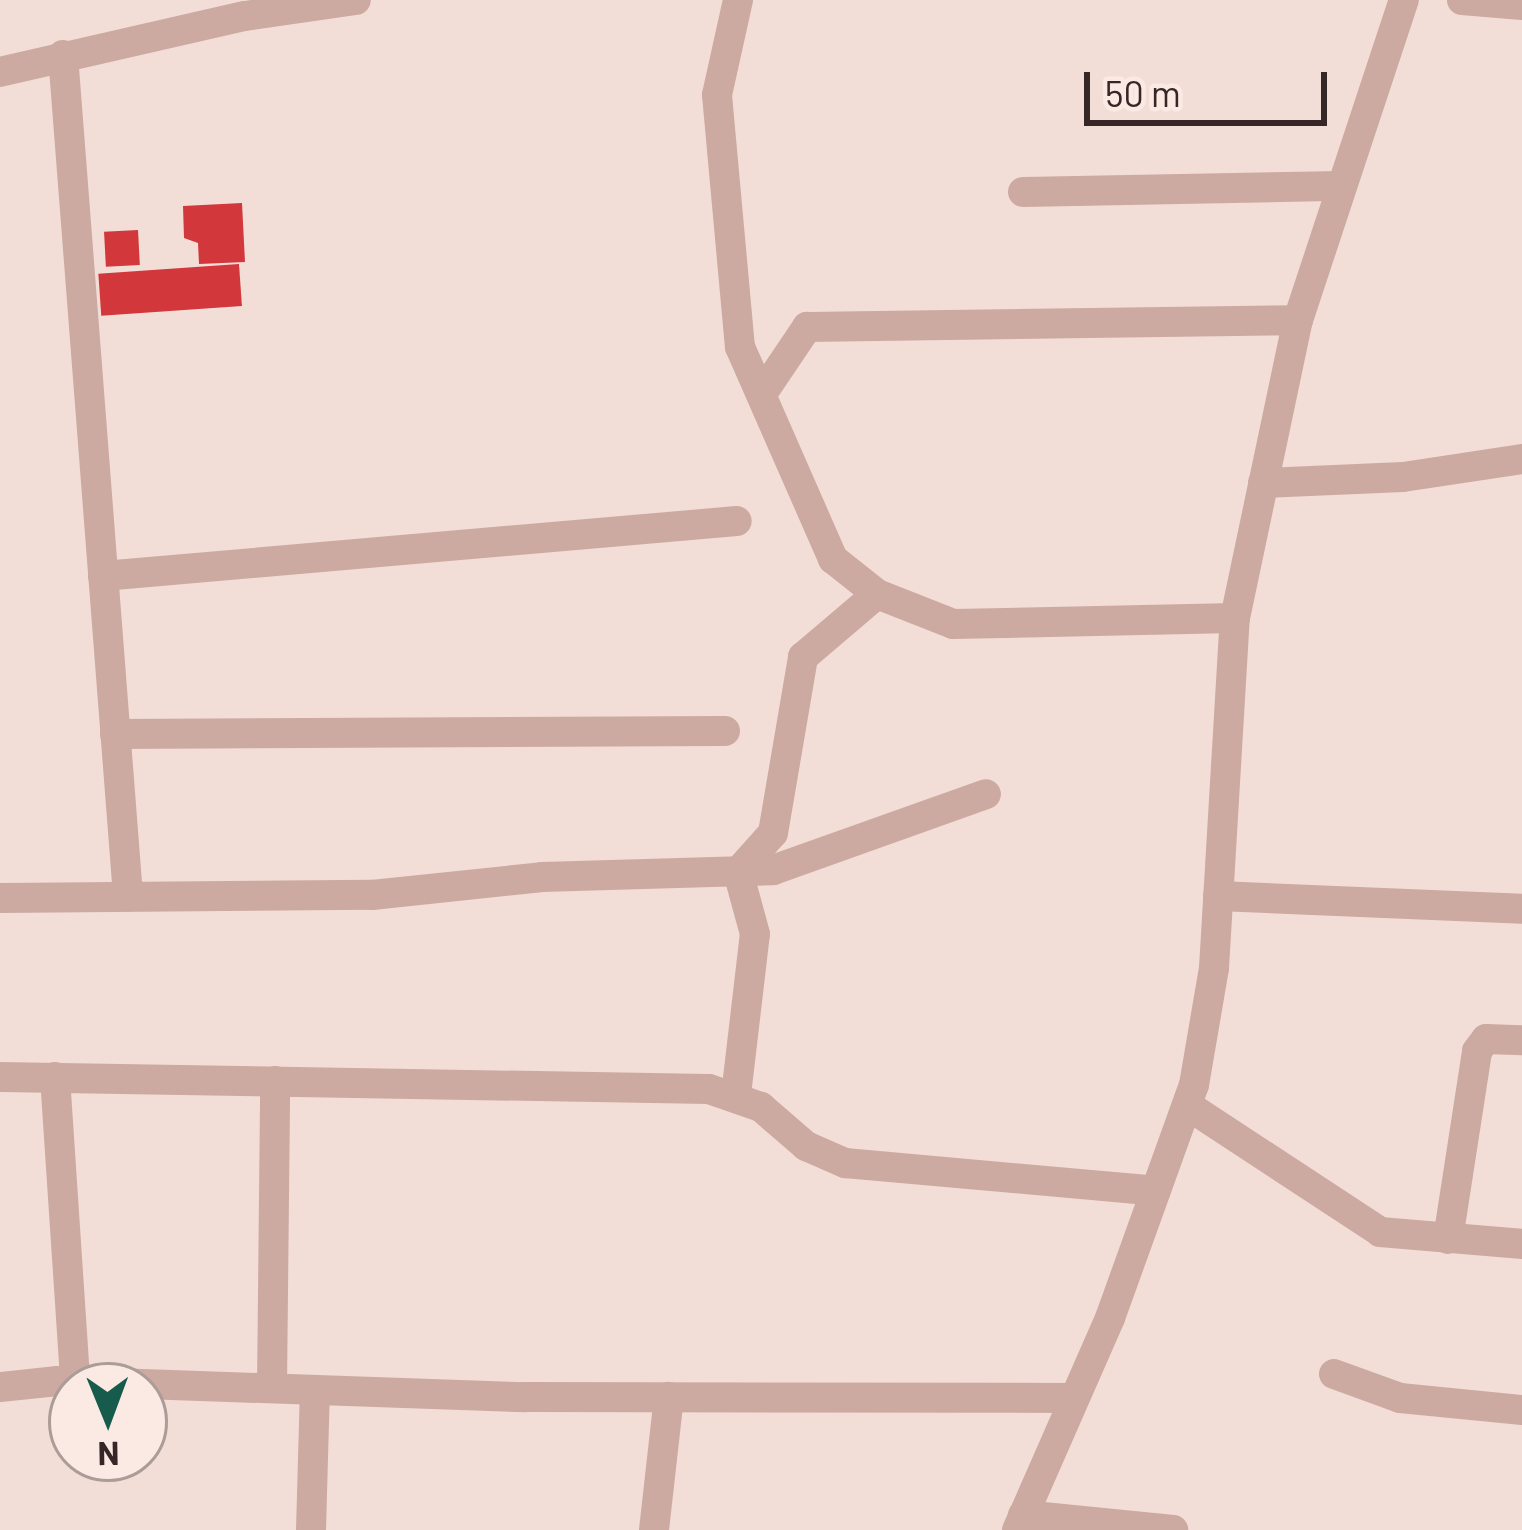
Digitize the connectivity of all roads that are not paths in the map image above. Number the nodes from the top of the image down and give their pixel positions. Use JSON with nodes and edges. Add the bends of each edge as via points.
{"nodes":[{"id":1,"x":356,"y":0,"type":"edge"},
{"id":2,"x":738,"y":0,"type":"edge"},
{"id":3,"x":1404,"y":0,"type":"edge"},
{"id":4,"x":1462,"y":0,"type":"edge"},
{"id":5,"x":1522,"y":5,"type":"edge"},
{"id":6,"x":63,"y":55,"type":"junction"},
{"id":7,"x":0,"y":72,"type":"edge"},
{"id":8,"x":1342,"y":186,"type":"junction"},
{"id":9,"x":1024,"y":192,"type":"dead end"},
{"id":10,"x":1298,"y":320,"type":"junction"},
{"id":11,"x":762,"y":394,"type":"junction"},
{"id":12,"x":1522,"y":459,"type":"edge"},
{"id":13,"x":1264,"y":484,"type":"junction"},
{"id":14,"x":737,"y":521,"type":"dead end"},
{"id":15,"x":103,"y":576,"type":"junction"},
{"id":16,"x":877,"y":594,"type":"junction"},
{"id":17,"x":1235,"y":618,"type":"junction"},
{"id":18,"x":725,"y":731,"type":"dead end"},
{"id":19,"x":115,"y":734,"type":"junction"},
{"id":20,"x":986,"y":794,"type":"dead end"},
{"id":21,"x":738,"y":872,"type":"junction"},
{"id":22,"x":128,"y":896,"type":"junction"},
{"id":23,"x":1218,"y":896,"type":"junction"},
{"id":24,"x":0,"y":898,"type":"edge"},
{"id":25,"x":1522,"y":909,"type":"edge"},
{"id":26,"x":1522,"y":1040,"type":"edge"},
{"id":27,"x":0,"y":1077,"type":"edge"},
{"id":28,"x":55,"y":1077,"type":"junction"},
{"id":29,"x":275,"y":1081,"type":"junction"},
{"id":30,"x":736,"y":1095,"type":"junction"},
{"id":31,"x":1187,"y":1105,"type":"junction"},
{"id":32,"x":1156,"y":1191,"type":"junction"},
{"id":33,"x":1448,"y":1239,"type":"junction"},
{"id":34,"x":1522,"y":1244,"type":"edge"},
{"id":35,"x":74,"y":1362,"type":"edge"},
{"id":36,"x":1334,"y":1374,"type":"dead end"},
{"id":37,"x":48,"y":1384,"type":"edge"},
{"id":38,"x":168,"y":1385,"type":"edge"},
{"id":39,"x":0,"y":1387,"type":"edge"},
{"id":40,"x":272,"y":1388,"type":"junction"},
{"id":41,"x":315,"y":1390,"type":"junction"},
{"id":42,"x":669,"y":1397,"type":"junction"},
{"id":43,"x":1074,"y":1398,"type":"junction"},
{"id":44,"x":1522,"y":1410,"type":"edge"},
{"id":45,"x":1020,"y":1523,"type":"edge"},
{"id":46,"x":311,"y":1530,"type":"edge"},
{"id":47,"x":654,"y":1530,"type":"edge"},
{"id":48,"x":1173,"y":1530,"type":"edge"}],
"edges":[{"from":1,"to":6,"type":"street"},
{"from":2,"to":11,"type":"street","via":[[717,95],[735,315]]},
{"from":3,"to":8,"type":"street"},
{"from":4,"to":5,"type":"street"},
{"from":6,"to":7,"type":"street"},
{"from":6,"to":15,"type":"street"},
{"from":8,"to":9,"type":"street"},
{"from":8,"to":10,"type":"street"},
{"from":10,"to":11,"type":"street","via":[[807,326]]},
{"from":10,"to":13,"type":"street"},
{"from":11,"to":16,"type":"street","via":[[832,559]]},
{"from":12,"to":13,"type":"street","via":[[1403,477]]},
{"from":13,"to":17,"type":"street"},
{"from":14,"to":15,"type":"street"},
{"from":15,"to":19,"type":"street"},
{"from":16,"to":17,"type":"street","via":[[953,624]]},
{"from":16,"to":21,"type":"street","via":[[803,657],[773,832]]},
{"from":17,"to":23,"type":"street"},
{"from":18,"to":19,"type":"street"},
{"from":19,"to":22,"type":"street"},
{"from":20,"to":21,"type":"street","via":[[810,860]]},
{"from":21,"to":22,"type":"street","via":[[542,878],[372,895]]},
{"from":21,"to":30,"type":"street","via":[[755,934]]},
{"from":22,"to":24,"type":"street"},
{"from":23,"to":25,"type":"street"},
{"from":23,"to":31,"type":"street","via":[[1214,968]]},
{"from":26,"to":33,"type":"street","via":[[1486,1039],[1477,1051]]},
{"from":27,"to":28,"type":"street"},
{"from":28,"to":29,"type":"street"},
{"from":28,"to":35,"type":"street"},
{"from":29,"to":30,"type":"street"},
{"from":29,"to":40,"type":"street"},
{"from":30,"to":32,"type":"street","via":[[823,1157],[844,1163]]},
{"from":31,"to":32,"type":"street"},
{"from":31,"to":33,"type":"street","via":[[1380,1232]]},
{"from":32,"to":43,"type":"street"},
{"from":33,"to":34,"type":"street"},
{"from":36,"to":44,"type":"street","via":[[1400,1398]]},
{"from":37,"to":39,"type":"street"},
{"from":38,"to":40,"type":"street"},
{"from":40,"to":41,"type":"street"},
{"from":41,"to":42,"type":"street"},
{"from":41,"to":46,"type":"street"},
{"from":42,"to":43,"type":"street"},
{"from":42,"to":47,"type":"street"},
{"from":43,"to":45,"type":"street"},
{"from":45,"to":48,"type":"street"}]}
